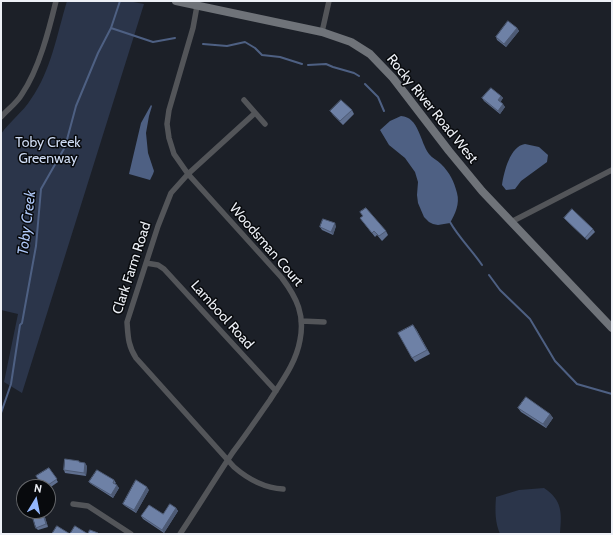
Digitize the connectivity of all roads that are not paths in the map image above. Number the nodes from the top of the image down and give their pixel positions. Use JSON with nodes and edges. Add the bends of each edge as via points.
{"nodes":[{"id":1,"x":56,"y":1,"type":"edge"},
{"id":2,"x":176,"y":1,"type":"edge"},
{"id":3,"x":329,"y":1,"type":"edge"},
{"id":4,"x":197,"y":6,"type":"junction"},
{"id":5,"x":322,"y":32,"type":"junction"},
{"id":6,"x":244,"y":100,"type":"dead end"},
{"id":7,"x":255,"y":113,"type":"junction"},
{"id":8,"x":1,"y":117,"type":"edge"},
{"id":9,"x":265,"y":124,"type":"dead end"},
{"id":10,"x":612,"y":170,"type":"edge"},
{"id":11,"x":188,"y":174,"type":"junction"},
{"id":12,"x":511,"y":222,"type":"junction"},
{"id":13,"x":146,"y":263,"type":"junction"},
{"id":14,"x":301,"y":321,"type":"junction"},
{"id":15,"x":324,"y":322,"type":"dead end"},
{"id":16,"x":612,"y":328,"type":"edge"},
{"id":17,"x":276,"y":391,"type":"junction"},
{"id":18,"x":228,"y":460,"type":"junction"},
{"id":19,"x":283,"y":489,"type":"dead end"},
{"id":20,"x":73,"y":504,"type":"dead end"},
{"id":21,"x":131,"y":534,"type":"edge"},
{"id":22,"x":180,"y":534,"type":"edge"}],
"edges":[{"from":1,"to":8,"type":"street","via":[[29,83],[18,100]]},
{"from":2,"to":4,"type":"street","name":"Rocky River Road West"},
{"from":3,"to":5,"type":"street"},
{"from":4,"to":5,"type":"street","name":"Rocky River Road West"},
{"from":4,"to":11,"type":"street","name":"Woodsman Court","via":[[193,28],[171,99],[167,124],[174,154]]},
{"from":5,"to":12,"type":"street","name":"Rocky River Road West","via":[[351,42],[370,54],[381,65],[463,169]]},
{"from":6,"to":7,"type":"street"},
{"from":7,"to":9,"type":"street"},
{"from":7,"to":11,"type":"street","name":"Clark Farm Road"},
{"from":10,"to":12,"type":"street"},
{"from":11,"to":13,"type":"street","name":"Clark Farm Road","via":[[167,200]]},
{"from":11,"to":14,"type":"street","name":"Woodsman Court","via":[[282,278],[294,294]]},
{"from":12,"to":16,"type":"street","name":"Rocky River Road West"},
{"from":13,"to":17,"type":"street","name":"Lambool Road","via":[[164,269]]},
{"from":13,"to":18,"type":"street","name":"Clark Farm Road","via":[[127,322],[130,350]]},
{"from":14,"to":15,"type":"street"},
{"from":14,"to":17,"type":"street","name":"Woodsman Court","via":[[298,351]]},
{"from":17,"to":18,"type":"street","name":"Woodsman Court"},
{"from":18,"to":19,"type":"street","name":"Clark Farm Road","via":[[254,482]]},
{"from":18,"to":22,"type":"street","name":"Woodsman Court"},
{"from":20,"to":21,"type":"street","via":[[88,506]]}]}
